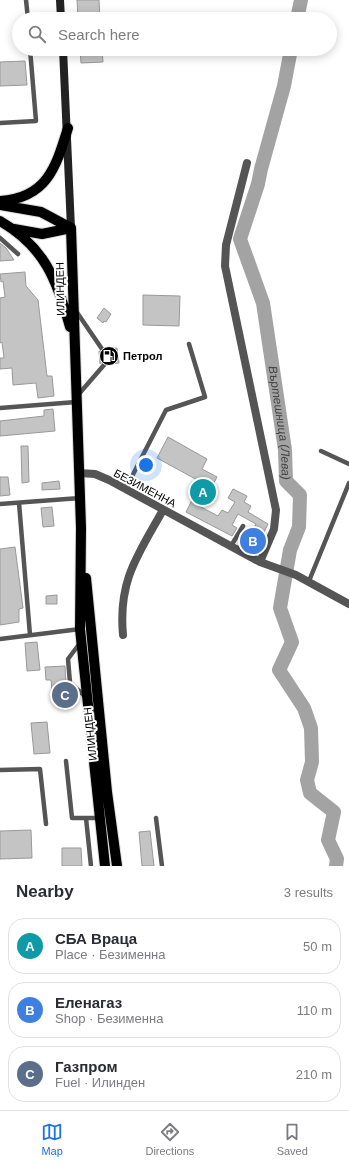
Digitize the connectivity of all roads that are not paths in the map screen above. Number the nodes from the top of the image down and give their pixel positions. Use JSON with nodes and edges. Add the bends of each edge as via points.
{"nodes":[{"id":1,"x":26,"y":0,"type":"edge"},
{"id":2,"x":60,"y":0,"type":"edge"},
{"id":3,"x":27,"y":12,"type":"edge"},
{"id":4,"x":61,"y":12,"type":"edge"},
{"id":5,"x":31,"y":56,"type":"edge"},
{"id":6,"x":63,"y":56,"type":"edge"},
{"id":7,"x":0,"y":124,"type":"edge"},
{"id":8,"x":68,"y":128,"type":"junction"},
{"id":9,"x":247,"y":164,"type":"dead end"},
{"id":10,"x":0,"y":201,"type":"edge"},
{"id":11,"x":0,"y":205,"type":"edge"},
{"id":12,"x":0,"y":221,"type":"edge"},
{"id":13,"x":13,"y":228,"type":"junction"},
{"id":14,"x":71,"y":228,"type":"junction"},
{"id":15,"x":0,"y":238,"type":"edge"},
{"id":16,"x":18,"y":254,"type":"dead end"},
{"id":17,"x":73,"y":306,"type":"junction"},
{"id":18,"x":74,"y":342,"type":"junction"},
{"id":19,"x":189,"y":344,"type":"dead end"},
{"id":20,"x":102,"y":349,"type":"dead end"},
{"id":21,"x":104,"y":365,"type":"dead end"},
{"id":22,"x":76,"y":400,"type":"junction"},
{"id":23,"x":0,"y":408,"type":"edge"},
{"id":24,"x":321,"y":451,"type":"dead end"},
{"id":25,"x":349,"y":464,"type":"edge"},
{"id":26,"x":79,"y":473,"type":"junction"},
{"id":27,"x":349,"y":483,"type":"edge"},
{"id":28,"x":125,"y":490,"type":"junction"},
{"id":29,"x":80,"y":498,"type":"junction"},
{"id":30,"x":18,"y":503,"type":"junction"},
{"id":31,"x":0,"y":504,"type":"edge"},
{"id":32,"x":164,"y":510,"type":"junction"},
{"id":33,"x":243,"y":526,"type":"dead end"},
{"id":34,"x":81,"y":528,"type":"junction"},
{"id":35,"x":232,"y":546,"type":"junction"},
{"id":36,"x":260,"y":562,"type":"junction"},
{"id":37,"x":309,"y":581,"type":"junction"},
{"id":38,"x":349,"y":604,"type":"edge"},
{"id":39,"x":80,"y":629,"type":"junction"},
{"id":40,"x":30,"y":635,"type":"junction"},
{"id":41,"x":123,"y":635,"type":"dead end"},
{"id":42,"x":0,"y":639,"type":"edge"},
{"id":43,"x":81,"y":642,"type":"junction"},
{"id":44,"x":87,"y":698,"type":"junction"},
{"id":45,"x":66,"y":761,"type":"dead end"},
{"id":46,"x":0,"y":770,"type":"edge"},
{"id":47,"x":86,"y":818,"type":"junction"},
{"id":48,"x":99,"y":818,"type":"junction"},
{"id":49,"x":156,"y":818,"type":"dead end"},
{"id":50,"x":46,"y":824,"type":"dead end"},
{"id":51,"x":90,"y":866,"type":"edge"},
{"id":52,"x":106,"y":866,"type":"edge"},
{"id":53,"x":117,"y":866,"type":"edge"},
{"id":54,"x":162,"y":866,"type":"edge"}],
"edges":[{"from":1,"to":3,"type":"lane"},
{"from":2,"to":4,"type":"street"},
{"from":5,"to":7,"type":"lane","via":[[36,121]]},
{"from":6,"to":8,"type":"street","name":"ИЛИНДЕН"},
{"from":8,"to":10,"type":"main road","via":[[59,157],[46,180],[25,196]]},
{"from":8,"to":14,"type":"street","name":"ИЛИНДЕН"},
{"from":9,"to":36,"type":"street","via":[[226,245],[225,266],[276,510],[274,529]]},
{"from":11,"to":14,"type":"main road","via":[[41,212]]},
{"from":12,"to":13,"type":"main road"},
{"from":13,"to":14,"type":"main road","via":[[42,234]]},
{"from":13,"to":18,"type":"main road","via":[[37,250],[51,272],[61,296]]},
{"from":14,"to":17,"type":"main road","name":"ИЛИНДЕН"},
{"from":15,"to":16,"type":"lane"},
{"from":17,"to":18,"type":"main road","name":"ИЛИНДЕН"},
{"from":17,"to":20,"type":"lane"},
{"from":18,"to":22,"type":"main road","name":"ИЛИНДЕН"},
{"from":19,"to":28,"type":"lane","via":[[205,397],[166,410]]},
{"from":21,"to":22,"type":"lane"},
{"from":22,"to":23,"type":"lane"},
{"from":22,"to":26,"type":"main road","name":"ИЛИНДЕН"},
{"from":24,"to":25,"type":"lane"},
{"from":26,"to":28,"type":"street","name":"БЕЗИМЕННА","via":[[95,474]]},
{"from":26,"to":29,"type":"main road","name":"ИЛИНДЕН"},
{"from":27,"to":37,"type":"lane"},
{"from":28,"to":32,"type":"street","name":"БЕЗИМЕННА"},
{"from":29,"to":30,"type":"lane"},
{"from":29,"to":34,"type":"main road","name":"ИЛИНДЕН"},
{"from":30,"to":31,"type":"lane"},
{"from":30,"to":40,"type":"lane"},
{"from":32,"to":35,"type":"street","name":"БЕЗИМЕННА"},
{"from":32,"to":41,"type":"street","via":[[132,567],[121,613]]},
{"from":33,"to":35,"type":"lane"},
{"from":34,"to":39,"type":"main road","name":"ИЛИНДЕН"},
{"from":34,"to":53,"type":"main road","name":"ИЛИНДЕН","via":[[107,792]]},
{"from":35,"to":36,"type":"street","name":"БЕЗИМЕННА"},
{"from":36,"to":37,"type":"street","name":"БЕЗИМЕННА"},
{"from":37,"to":38,"type":"street","name":"БЕЗИМЕННА"},
{"from":39,"to":40,"type":"lane"},
{"from":39,"to":43,"type":"main road","name":"ИЛИНДЕН"},
{"from":40,"to":42,"type":"lane"},
{"from":43,"to":44,"type":"main road","name":"ИЛИНДЕН"},
{"from":43,"to":44,"type":"lane","via":[[68,659],[70,683]]},
{"from":44,"to":48,"type":"main road","name":"ИЛИНДЕН"},
{"from":45,"to":47,"type":"lane","via":[[72,818]]},
{"from":46,"to":50,"type":"lane","via":[[40,769]]},
{"from":47,"to":48,"type":"lane"},
{"from":47,"to":51,"type":"lane"},
{"from":48,"to":52,"type":"main road","name":"ИЛИНДЕН"},
{"from":49,"to":54,"type":"lane"}]}
